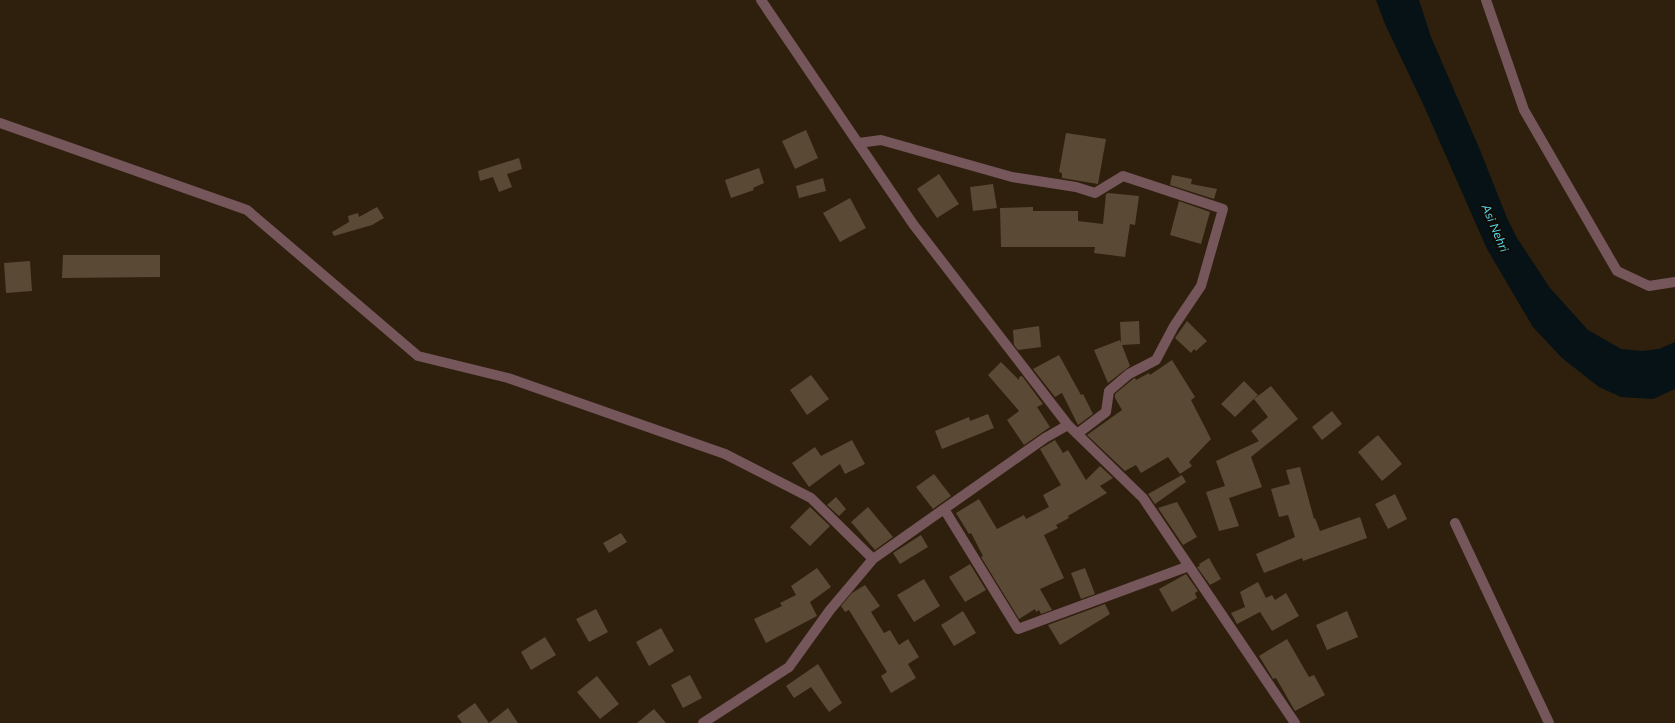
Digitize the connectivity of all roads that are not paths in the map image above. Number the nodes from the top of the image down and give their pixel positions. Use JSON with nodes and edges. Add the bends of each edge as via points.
{"nodes":[{"id":1,"x":761,"y":0,"type":"edge"},
{"id":2,"x":1486,"y":0,"type":"edge"},
{"id":3,"x":0,"y":124,"type":"edge"},
{"id":4,"x":858,"y":143,"type":"junction"},
{"id":5,"x":1675,"y":282,"type":"edge"},
{"id":6,"x":1068,"y":425,"type":"junction"},
{"id":7,"x":1077,"y":434,"type":"junction"},
{"id":8,"x":944,"y":509,"type":"junction"},
{"id":9,"x":1455,"y":523,"type":"dead end"},
{"id":10,"x":873,"y":559,"type":"junction"},
{"id":11,"x":1189,"y":566,"type":"junction"},
{"id":12,"x":703,"y":723,"type":"edge"},
{"id":13,"x":1295,"y":723,"type":"edge"},
{"id":14,"x":1549,"y":723,"type":"edge"}],
"edges":[{"from":1,"to":4,"type":"street"},
{"from":2,"to":5,"type":"street","via":[[1524,110],[1617,271],[1648,286]]},
{"from":3,"to":10,"type":"street","via":[[247,210],[418,356],[508,378],[725,454],[811,498]]},
{"from":4,"to":6,"type":"street","via":[[913,224]]},
{"from":4,"to":7,"type":"street","via":[[881,140],[1012,177],[1076,187],[1095,193],[1123,176],[1223,209],[1201,286],[1174,326],[1156,360],[1129,374],[1109,391],[1106,412]]},
{"from":6,"to":7,"type":"street"},
{"from":6,"to":8,"type":"street","via":[[1045,438]]},
{"from":7,"to":11,"type":"street","via":[[1143,498]]},
{"from":8,"to":10,"type":"street"},
{"from":8,"to":11,"type":"street","via":[[1018,629]]},
{"from":9,"to":14,"type":"street"},
{"from":10,"to":12,"type":"street","via":[[830,610],[789,667]]},
{"from":11,"to":13,"type":"street"}]}
